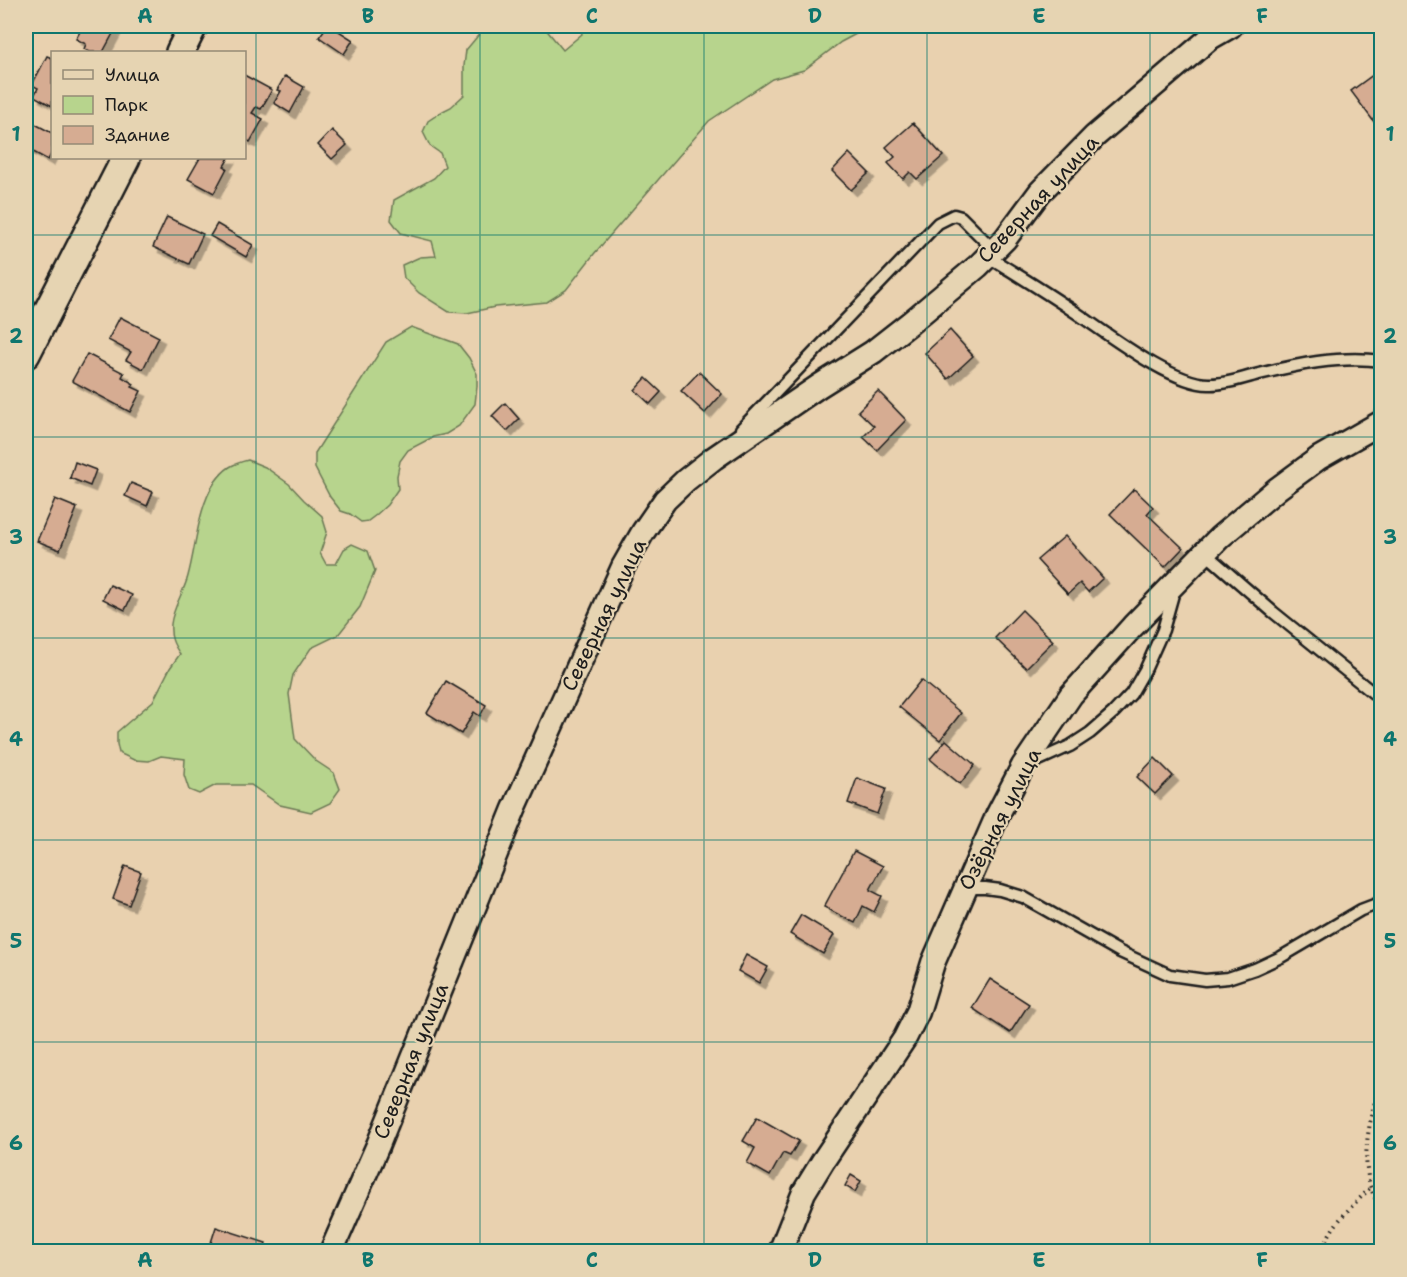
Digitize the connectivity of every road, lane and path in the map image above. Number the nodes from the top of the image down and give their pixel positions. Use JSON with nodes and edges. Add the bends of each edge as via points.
{"nodes":[{"id":1,"x":193,"y":26,"type":"edge"},
{"id":2,"x":1231,"y":26,"type":"edge"},
{"id":3,"x":180,"y":51,"type":"edge"},
{"id":4,"x":125,"y":159,"type":"edge"},
{"id":5,"x":991,"y":253,"type":"junction"},
{"id":6,"x":26,"y":354,"type":"edge"},
{"id":7,"x":1382,"y":361,"type":"edge"},
{"id":8,"x":1382,"y":422,"type":"edge"},
{"id":9,"x":714,"y":458,"type":"junction"},
{"id":10,"x":1205,"y":553,"type":"junction"},
{"id":11,"x":1176,"y":582,"type":"junction"},
{"id":12,"x":1382,"y":700,"type":"edge"},
{"id":13,"x":1023,"y":766,"type":"junction"},
{"id":14,"x":964,"y":888,"type":"junction"},
{"id":15,"x":1382,"y":902,"type":"edge"},
{"id":16,"x":1382,"y":1074,"type":"edge"},
{"id":17,"x":1370,"y":1188,"type":"junction"},
{"id":18,"x":1382,"y":1210,"type":"edge"},
{"id":19,"x":331,"y":1251,"type":"edge"},
{"id":20,"x":780,"y":1251,"type":"edge"},
{"id":21,"x":1323,"y":1251,"type":"edge"}],
"edges":[{"from":1,"to":3,"type":"street"},
{"from":2,"to":5,"type":"street","name":"Северная улица","via":[[1210,38],[1095,136],[1040,192]]},
{"from":4,"to":6,"type":"street"},
{"from":5,"to":7,"type":"lane","via":[[1163,370],[1188,380],[1209,385],[1312,364]]},
{"from":5,"to":9,"type":"street","name":"Северная улица","via":[[873,352]]},
{"from":5,"to":9,"type":"lane","via":[[961,217],[954,215],[938,223]]},
{"from":8,"to":10,"type":"street","name":"Озёрная улица","via":[[1319,458],[1277,489]]},
{"from":9,"to":19,"type":"street","name":"Северная улица","via":[[665,500],[623,567],[514,809]]},
{"from":10,"to":11,"type":"street","name":"Озёрная улица"},
{"from":10,"to":12,"type":"lane"},
{"from":11,"to":13,"type":"street","name":"Озёрная улица","via":[[1071,695]]},
{"from":11,"to":13,"type":"lane","via":[[1163,630],[1131,694],[1090,733]]},
{"from":13,"to":14,"type":"street","name":"Озёрная улица"},
{"from":14,"to":15,"type":"lane","via":[[1000,890],[1023,897],[1130,957],[1170,975],[1205,980],[1255,969]]},
{"from":14,"to":20,"type":"street","name":"Озёрная улица","via":[[905,1038],[804,1192]]},
{"from":16,"to":17,"type":"path","via":[[1366,1149]]},
{"from":17,"to":18,"type":"path"},
{"from":17,"to":21,"type":"path","via":[[1335,1226]]}]}
